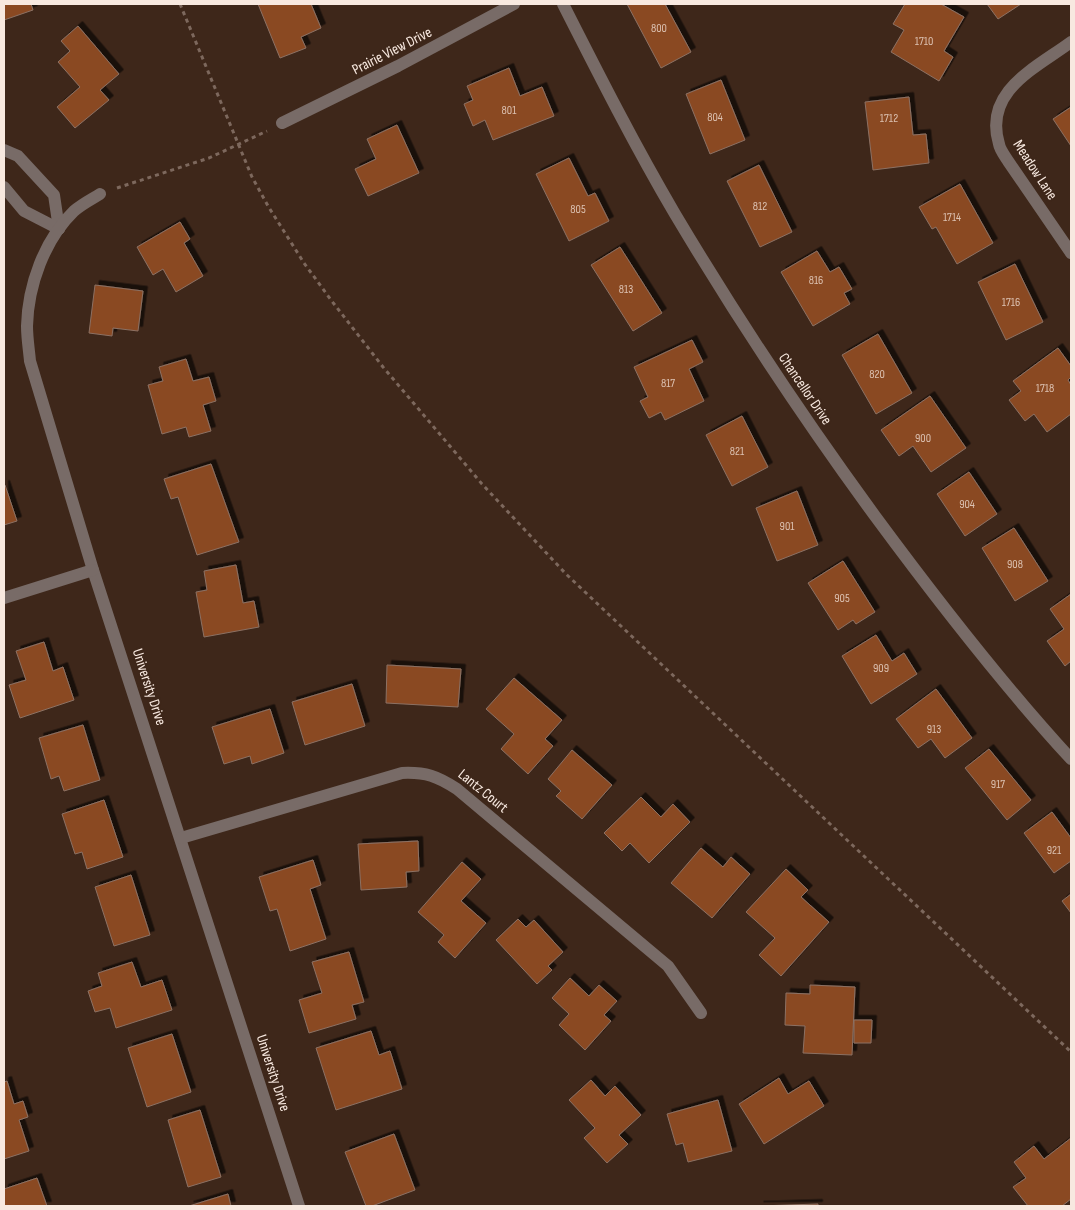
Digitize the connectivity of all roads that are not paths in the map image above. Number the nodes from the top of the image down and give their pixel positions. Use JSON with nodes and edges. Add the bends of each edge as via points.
{"nodes":[{"id":1,"x":514,"y":4,"type":"edge"},
{"id":2,"x":563,"y":4,"type":"edge"},
{"id":3,"x":1071,"y":42,"type":"edge"},
{"id":4,"x":282,"y":123,"type":"road end"},
{"id":5,"x":4,"y":150,"type":"edge"},
{"id":6,"x":4,"y":187,"type":"edge"},
{"id":7,"x":100,"y":194,"type":"road end"},
{"id":8,"x":59,"y":229,"type":"junction"},
{"id":9,"x":1071,"y":253,"type":"edge"},
{"id":10,"x":93,"y":570,"type":"junction"},
{"id":11,"x":4,"y":598,"type":"edge"},
{"id":12,"x":1071,"y":759,"type":"edge"},
{"id":13,"x":181,"y":838,"type":"junction"},
{"id":14,"x":701,"y":1013,"type":"dead end"},
{"id":15,"x":299,"y":1206,"type":"edge"}],
"edges":[{"from":1,"to":4,"type":"street","name":"Prairie View Drive"},
{"from":2,"to":12,"type":"street","name":"Chancellor Drive","via":[[674,212],[820,441],[913,568]]},
{"from":3,"to":9,"type":"street","name":"Meadow Lane","via":[[1012,85],[1000,103],[995,124],[999,145],[1008,161]]},
{"from":5,"to":8,"type":"street","via":[[18,156],[54,195]]},
{"from":6,"to":8,"type":"street","via":[[24,211]]},
{"from":7,"to":8,"type":"street","name":"University Drive","via":[[75,211]]},
{"from":8,"to":10,"type":"street","name":"University Drive","via":[[41,261],[31,293],[27,327],[30,361]]},
{"from":10,"to":11,"type":"street"},
{"from":10,"to":13,"type":"street","name":"University Drive"},
{"from":13,"to":14,"type":"street","name":"Lantz Court","via":[[402,773],[421,772],[440,778],[668,966]]},
{"from":13,"to":15,"type":"street","name":"University Drive"}]}
